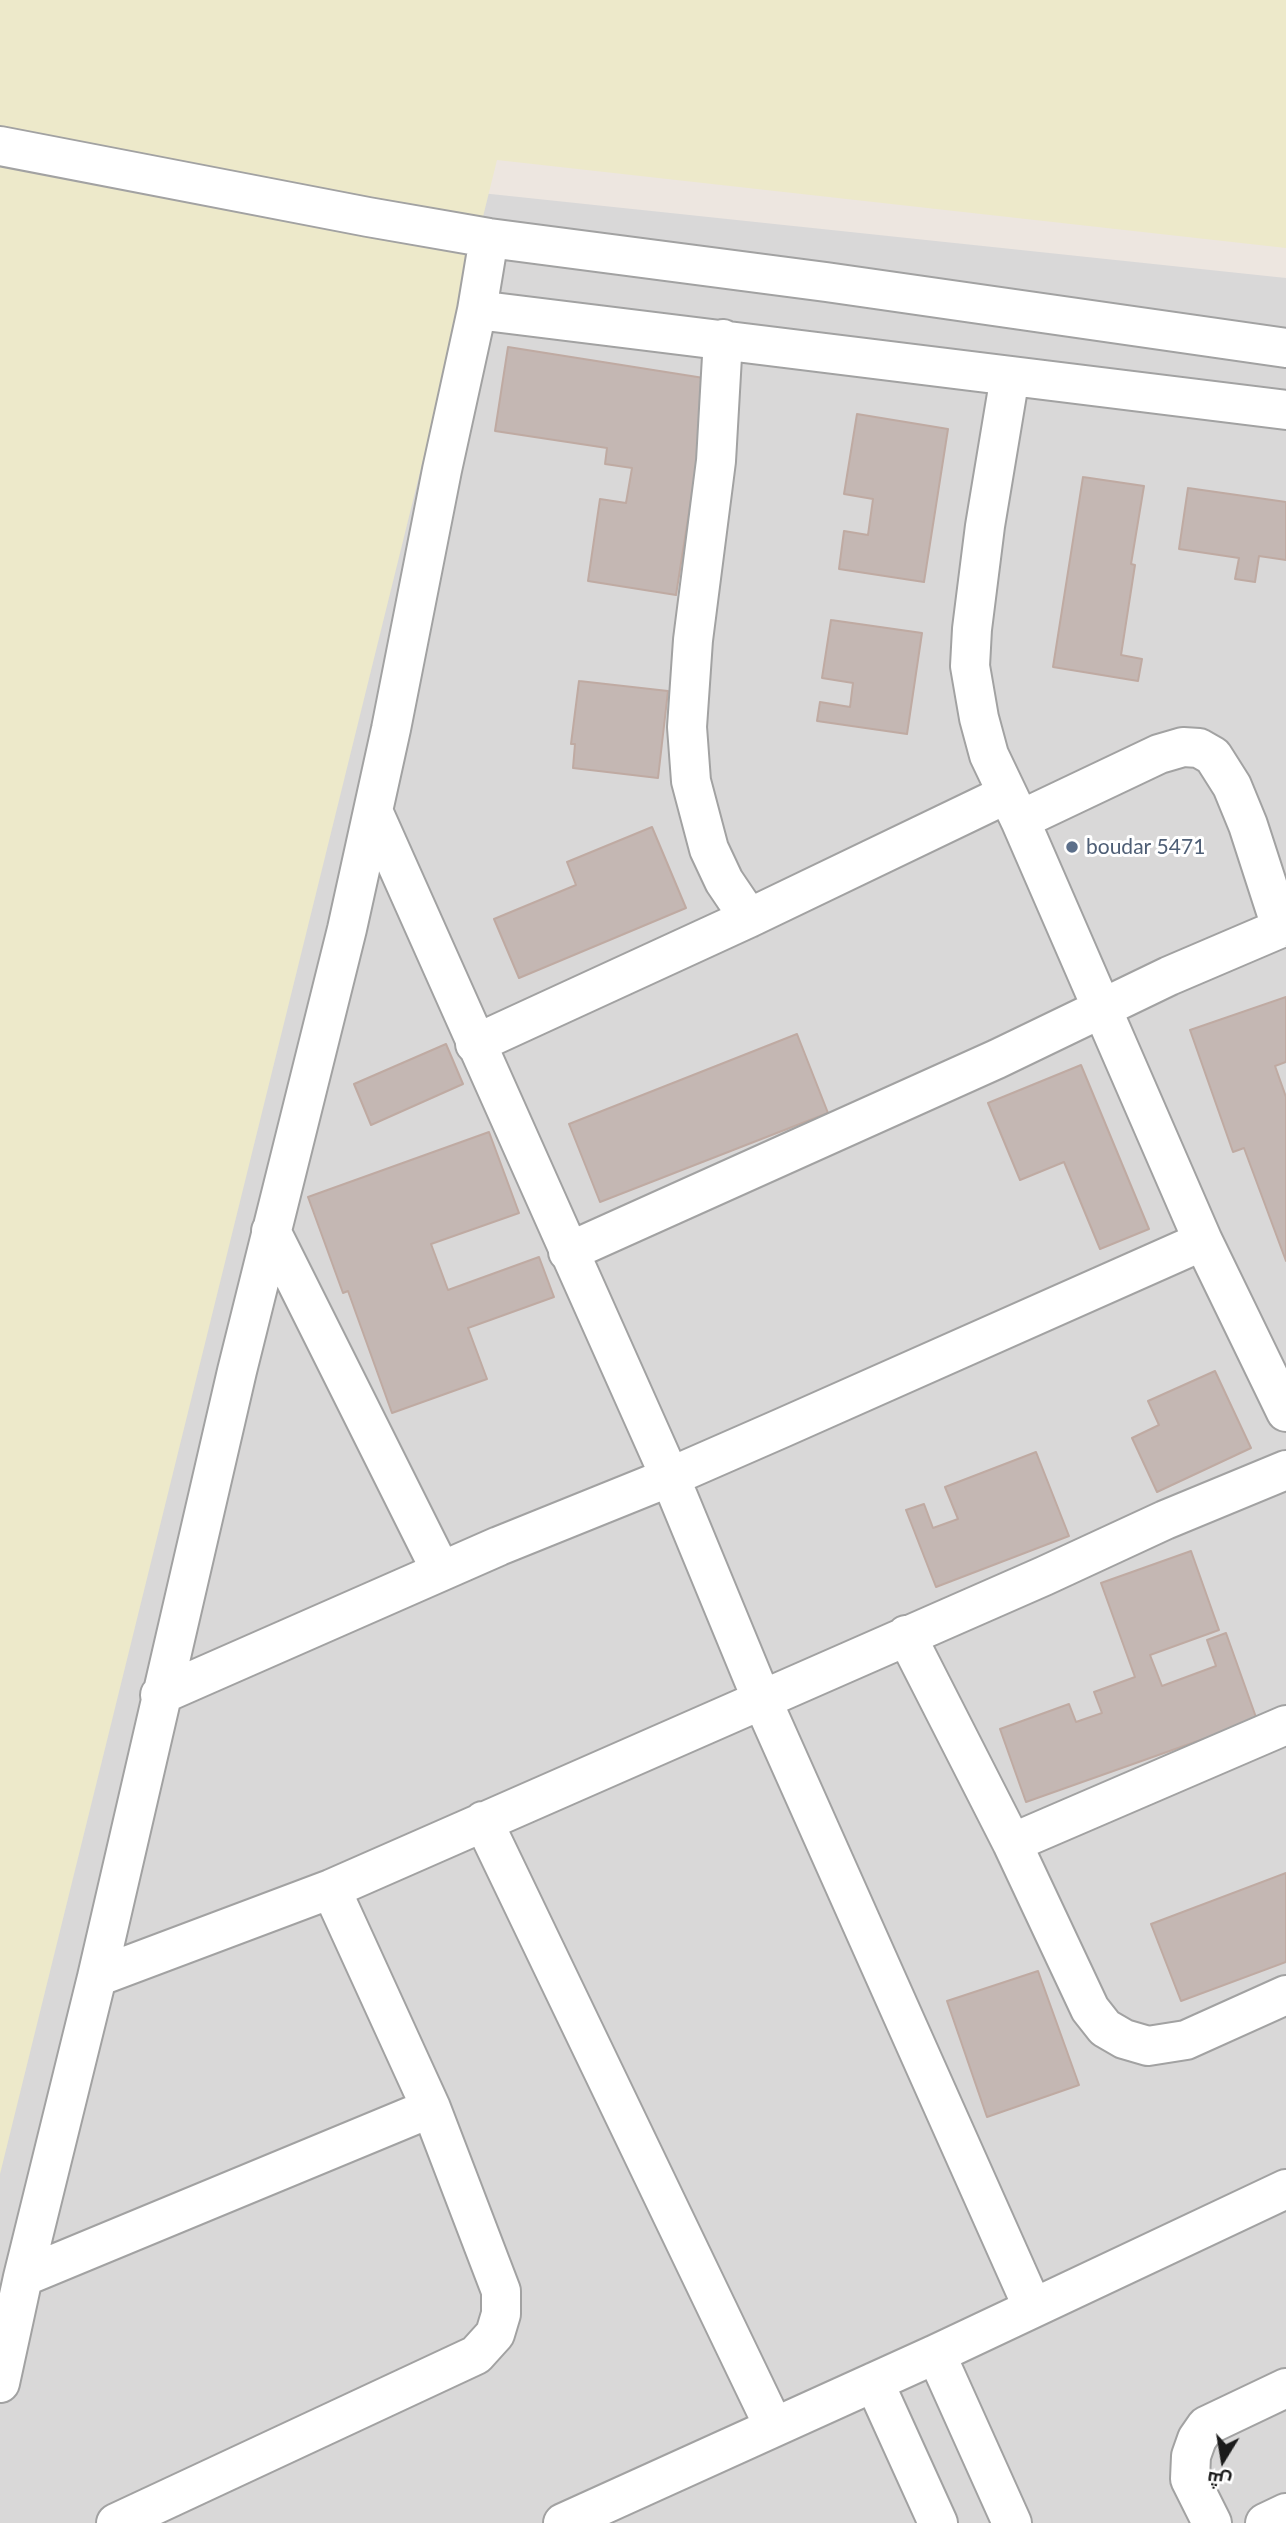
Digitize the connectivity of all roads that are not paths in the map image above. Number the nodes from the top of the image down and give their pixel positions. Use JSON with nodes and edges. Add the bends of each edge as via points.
{"nodes":[{"id":1,"x":0,"y":146,"type":"edge"},
{"id":2,"x":489,"y":238,"type":"junction"},
{"id":3,"x":477,"y":310,"type":"junction"},
{"id":4,"x":723,"y":339,"type":"junction"},
{"id":5,"x":1286,"y":348,"type":"edge"},
{"id":6,"x":1010,"y":376,"type":"junction"},
{"id":7,"x":1286,"y":410,"type":"edge"},
{"id":8,"x":1013,"y":807,"type":"junction"},
{"id":9,"x":373,"y":811,"type":"junction"},
{"id":10,"x":749,"y":918,"type":"junction"},
{"id":11,"x":1284,"y":927,"type":"edge"},
{"id":12,"x":1103,"y":1009,"type":"junction"},
{"id":13,"x":475,"y":1044,"type":"junction"},
{"id":14,"x":271,"y":1231,"type":"junction"},
{"id":15,"x":1203,"y":1241,"type":"junction"},
{"id":16,"x":568,"y":1252,"type":"junction"},
{"id":17,"x":1283,"y":1396,"type":"edge"},
{"id":18,"x":1286,"y":1471,"type":"edge"},
{"id":19,"x":670,"y":1477,"type":"junction"},
{"id":20,"x":441,"y":1571,"type":"junction"},
{"id":21,"x":906,"y":1635,"type":"junction"},
{"id":22,"x":160,"y":1695,"type":"junction"},
{"id":23,"x":762,"y":1700,"type":"junction"},
{"id":24,"x":1286,"y":1726,"type":"edge"},
{"id":25,"x":483,"y":1821,"type":"junction"},
{"id":26,"x":1012,"y":1843,"type":"junction"},
{"id":27,"x":331,"y":1889,"type":"junction"},
{"id":28,"x":97,"y":1977,"type":"junction"},
{"id":29,"x":1286,"y":1996,"type":"edge"},
{"id":30,"x":431,"y":2108,"type":"junction"},
{"id":31,"x":1286,"y":2189,"type":"edge"},
{"id":32,"x":23,"y":2277,"type":"junction"},
{"id":33,"x":1033,"y":2308,"type":"junction"},
{"id":34,"x":936,"y":2354,"type":"junction"},
{"id":35,"x":874,"y":2382,"type":"junction"},
{"id":36,"x":0,"y":2384,"type":"edge"},
{"id":37,"x":1286,"y":2388,"type":"edge"},
{"id":38,"x":774,"y":2427,"type":"junction"},
{"id":39,"x":1286,"y":2513,"type":"edge"},
{"id":40,"x":116,"y":2523,"type":"edge"},
{"id":41,"x":563,"y":2523,"type":"edge"},
{"id":42,"x":938,"y":2523,"type":"edge"},
{"id":43,"x":1012,"y":2523,"type":"edge"},
{"id":44,"x":1212,"y":2523,"type":"edge"},
{"id":45,"x":1265,"y":2523,"type":"edge"}],
"edges":[{"from":1,"to":2,"type":"street"},
{"from":2,"to":3,"type":"street"},
{"from":2,"to":5,"type":"street"},
{"from":3,"to":4,"type":"street"},
{"from":3,"to":9,"type":"street"},
{"from":4,"to":6,"type":"street"},
{"from":4,"to":10,"type":"street","via":[[716,461],[687,727],[691,781],[709,849]]},
{"from":6,"to":7,"type":"street"},
{"from":6,"to":8,"type":"street","via":[[985,526],[970,666],[989,755]]},
{"from":8,"to":10,"type":"street"},
{"from":8,"to":11,"type":"street","via":[[1183,747],[1199,748],[1213,757],[1232,786]]},
{"from":8,"to":12,"type":"street"},
{"from":9,"to":13,"type":"street"},
{"from":9,"to":14,"type":"street"},
{"from":10,"to":13,"type":"street"},
{"from":11,"to":12,"type":"street"},
{"from":12,"to":15,"type":"street"},
{"from":12,"to":16,"type":"street"},
{"from":13,"to":16,"type":"street"},
{"from":14,"to":20,"type":"street"},
{"from":14,"to":22,"type":"street"},
{"from":15,"to":17,"type":"street"},
{"from":15,"to":19,"type":"street"},
{"from":16,"to":19,"type":"street"},
{"from":18,"to":21,"type":"street"},
{"from":19,"to":20,"type":"street"},
{"from":19,"to":23,"type":"street"},
{"from":20,"to":22,"type":"street"},
{"from":21,"to":23,"type":"street"},
{"from":21,"to":26,"type":"street"},
{"from":22,"to":28,"type":"street"},
{"from":23,"to":25,"type":"street"},
{"from":23,"to":33,"type":"street"},
{"from":24,"to":26,"type":"street"},
{"from":25,"to":27,"type":"street"},
{"from":25,"to":38,"type":"street"},
{"from":26,"to":29,"type":"street","via":[[1090,2009],[1105,2028],[1124,2039],[1147,2046],[1186,2040]]},
{"from":27,"to":28,"type":"street"},
{"from":27,"to":30,"type":"street"},
{"from":28,"to":32,"type":"street"},
{"from":30,"to":32,"type":"street"},
{"from":30,"to":40,"type":"street","via":[[501,2291],[495,2334],[476,2355]]},
{"from":31,"to":33,"type":"street"},
{"from":32,"to":36,"type":"street"},
{"from":33,"to":34,"type":"street"},
{"from":34,"to":35,"type":"street"},
{"from":34,"to":43,"type":"street"},
{"from":35,"to":38,"type":"street"},
{"from":35,"to":42,"type":"street"},
{"from":37,"to":44,"type":"street","via":[[1206,2426],[1197,2440],[1190,2479]]},
{"from":38,"to":41,"type":"street"},
{"from":39,"to":45,"type":"street"}]}
